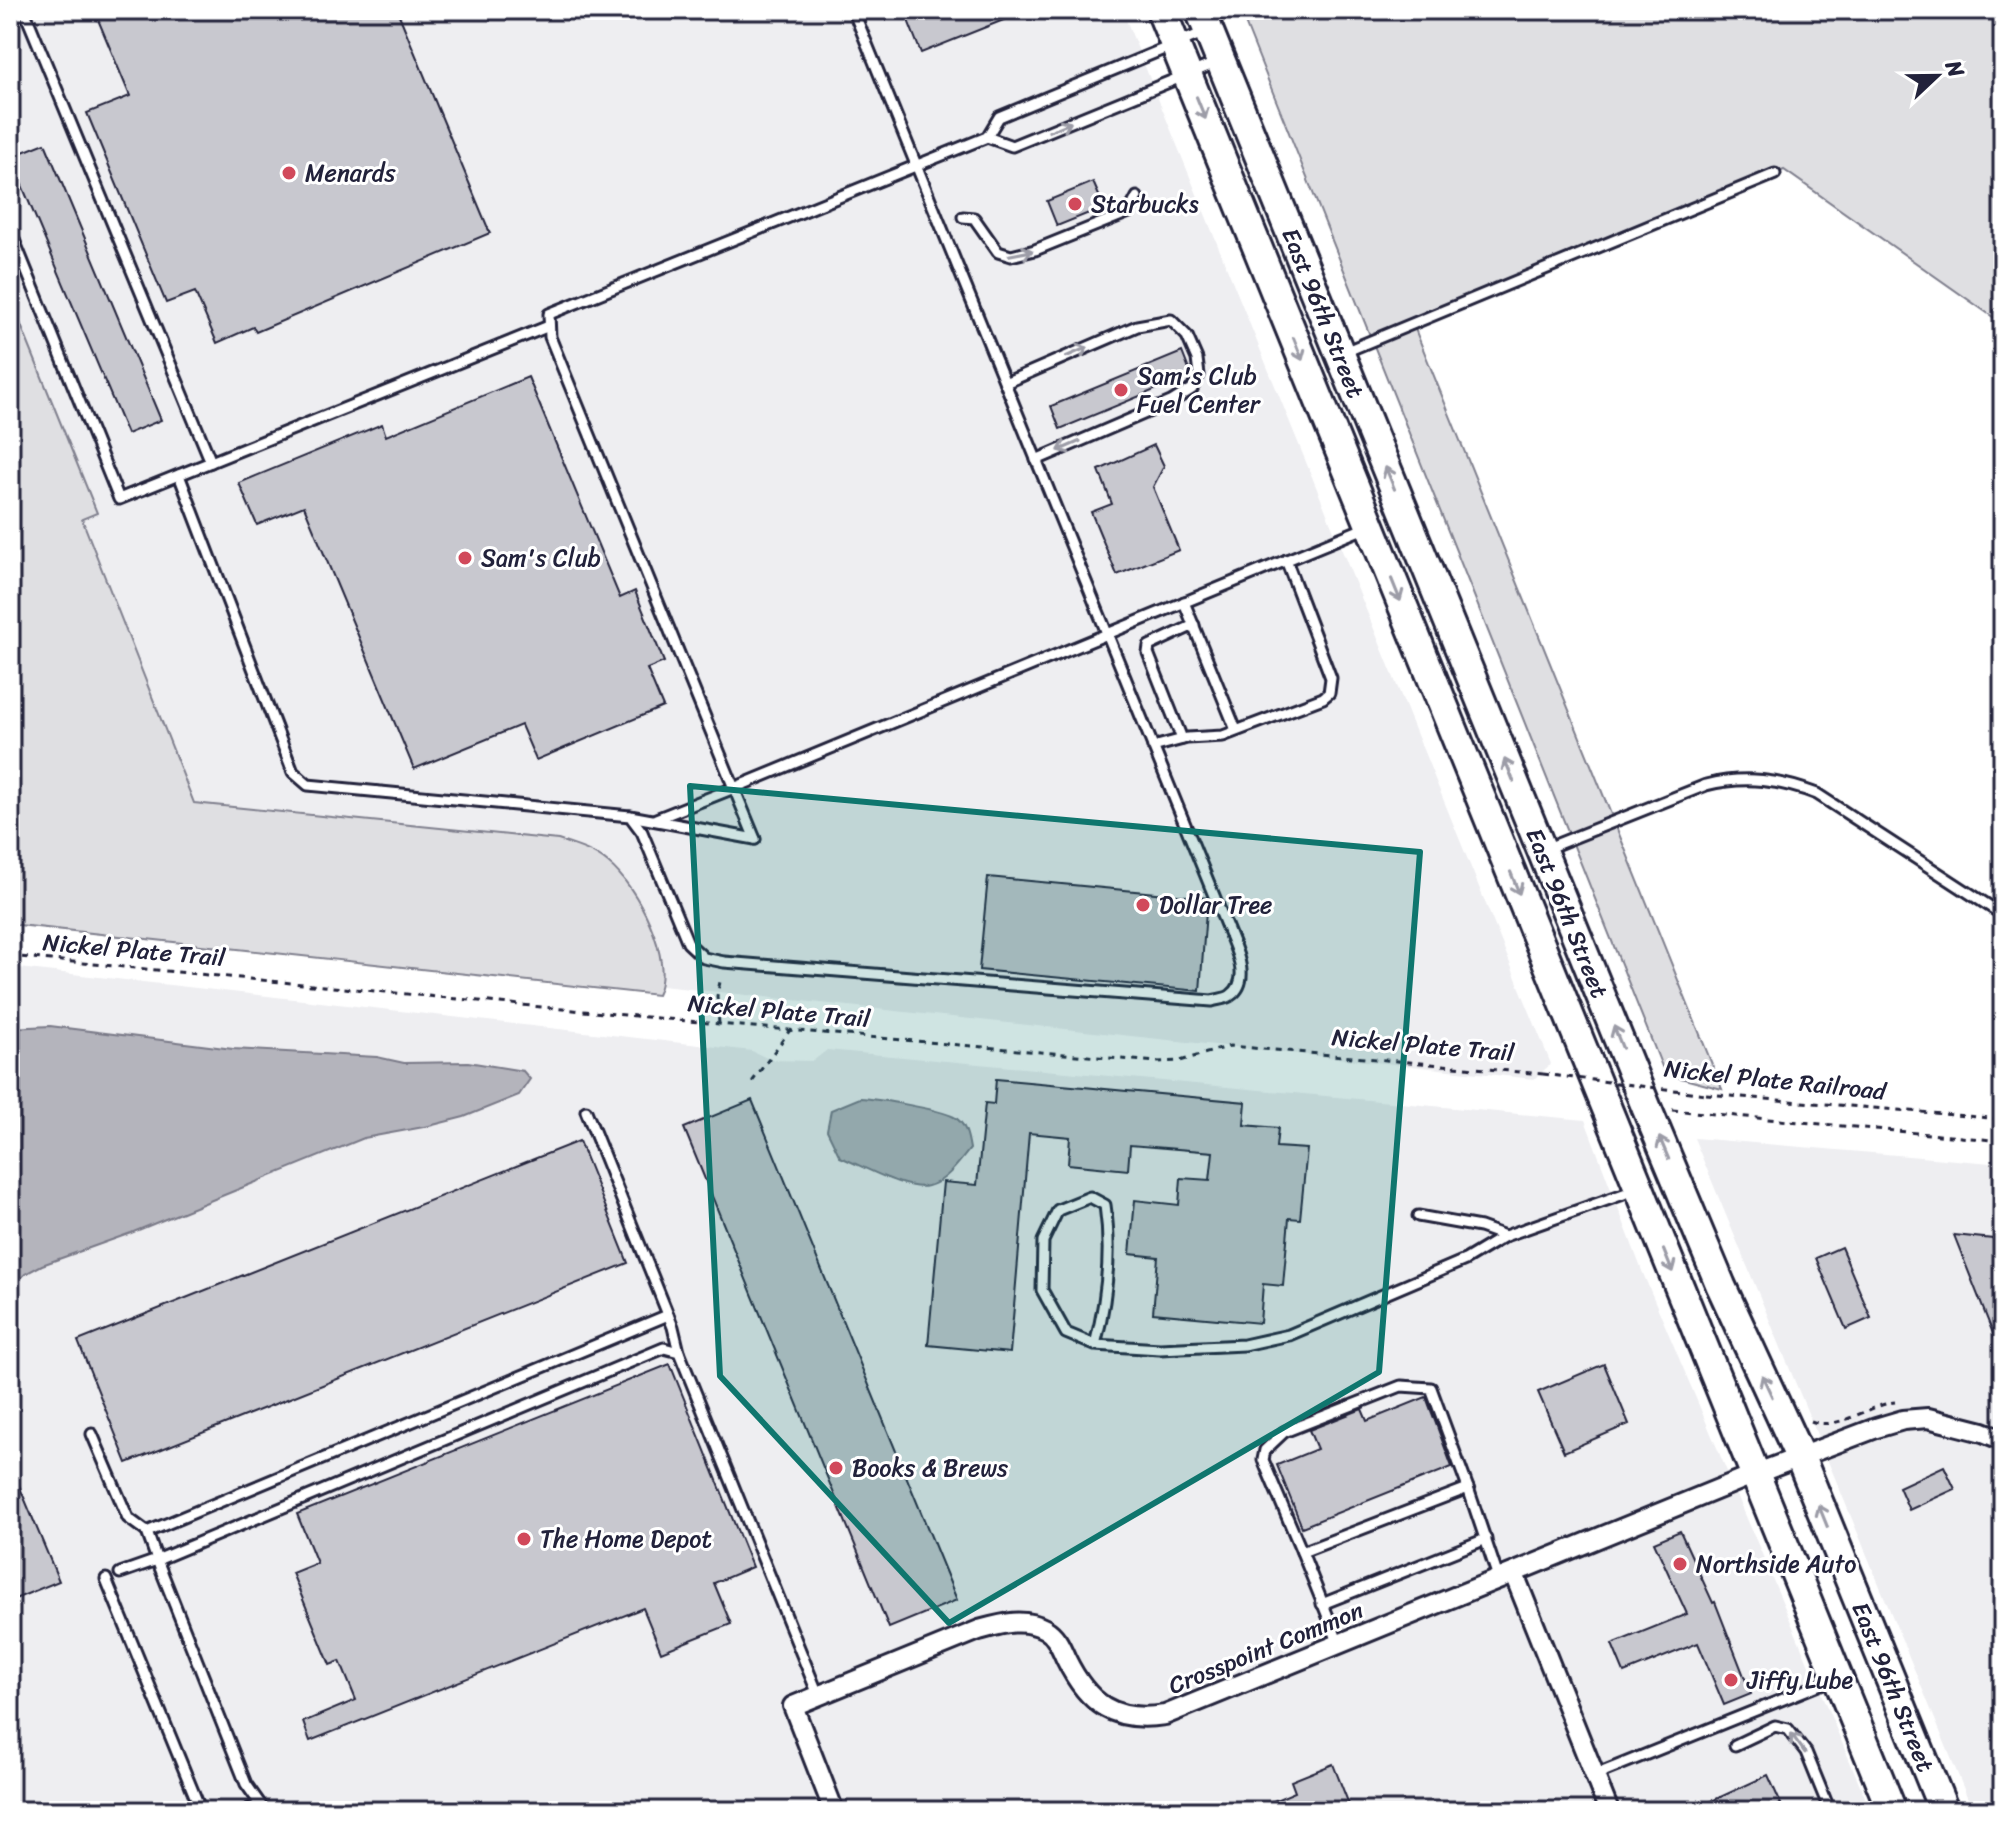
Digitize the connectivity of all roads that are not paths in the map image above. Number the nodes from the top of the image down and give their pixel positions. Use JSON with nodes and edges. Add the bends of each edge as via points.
{"nodes":[{"id":1,"x":24,"y":10,"type":"edge"},
{"id":2,"x":853,"y":10,"type":"edge"},
{"id":3,"x":1161,"y":10,"type":"edge"},
{"id":4,"x":1204,"y":20,"type":"edge"},
{"id":5,"x":1175,"y":44,"type":"junction"},
{"id":6,"x":1221,"y":61,"type":"junction"},
{"id":7,"x":1187,"y":75,"type":"junction"},
{"id":8,"x":987,"y":137,"type":"junction"},
{"id":9,"x":915,"y":165,"type":"junction"},
{"id":10,"x":1775,"y":174,"type":"dead end"},
{"id":11,"x":1137,"y":197,"type":"dead end"},
{"id":12,"x":963,"y":217,"type":"dead end"},
{"id":13,"x":10,"y":230,"type":"edge"},
{"id":14,"x":549,"y":326,"type":"junction"},
{"id":15,"x":1339,"y":354,"type":"junction"},
{"id":16,"x":1005,"y":383,"type":"junction"},
{"id":17,"x":1036,"y":460,"type":"junction"},
{"id":18,"x":211,"y":462,"type":"junction"},
{"id":19,"x":179,"y":475,"type":"junction"},
{"id":20,"x":1370,"y":526,"type":"junction"},
{"id":21,"x":1286,"y":560,"type":"junction"},
{"id":22,"x":1184,"y":602,"type":"junction"},
{"id":23,"x":1194,"y":625,"type":"junction"},
{"id":24,"x":1107,"y":633,"type":"junction"},
{"id":25,"x":1427,"y":665,"type":"junction"},
{"id":26,"x":1236,"y":730,"type":"junction"},
{"id":27,"x":1182,"y":739,"type":"junction"},
{"id":28,"x":1153,"y":747,"type":"junction"},
{"id":29,"x":734,"y":788,"type":"junction"},
{"id":30,"x":630,"y":816,"type":"junction"},
{"id":31,"x":656,"y":819,"type":"junction"},
{"id":32,"x":1542,"y":850,"type":"junction"},
{"id":33,"x":2003,"y":915,"type":"edge"},
{"id":34,"x":586,"y":1111,"type":"dead end"},
{"id":35,"x":1639,"y":1189,"type":"junction"},
{"id":36,"x":1418,"y":1216,"type":"dead end"},
{"id":37,"x":1505,"y":1236,"type":"junction"},
{"id":38,"x":1721,"y":1286,"type":"junction"},
{"id":39,"x":668,"y":1315,"type":"junction"},
{"id":40,"x":673,"y":1327,"type":"junction"},
{"id":41,"x":1095,"y":1345,"type":"junction"},
{"id":42,"x":664,"y":1348,"type":"junction"},
{"id":43,"x":679,"y":1352,"type":"junction"},
{"id":44,"x":92,"y":1434,"type":"dead end"},
{"id":45,"x":2003,"y":1440,"type":"edge"},
{"id":46,"x":1800,"y":1457,"type":"junction"},
{"id":47,"x":1755,"y":1474,"type":"junction"},
{"id":48,"x":1468,"y":1488,"type":"junction"},
{"id":49,"x":147,"y":1532,"type":"junction"},
{"id":50,"x":1486,"y":1539,"type":"junction"},
{"id":51,"x":1302,"y":1552,"type":"junction"},
{"id":52,"x":157,"y":1560,"type":"junction"},
{"id":53,"x":120,"y":1573,"type":"dead end"},
{"id":54,"x":1506,"y":1577,"type":"junction"},
{"id":55,"x":106,"y":1579,"type":"dead end"},
{"id":56,"x":1322,"y":1604,"type":"junction"},
{"id":57,"x":1339,"y":1644,"type":"junction"},
{"id":58,"x":1838,"y":1677,"type":"junction"},
{"id":59,"x":819,"y":1697,"type":"junction"},
{"id":60,"x":1735,"y":1745,"type":"dead end"},
{"id":61,"x":1595,"y":1775,"type":"junction"},
{"id":62,"x":263,"y":1808,"type":"edge"},
{"id":63,"x":201,"y":1811,"type":"edge"},
{"id":64,"x":244,"y":1811,"type":"edge"},
{"id":65,"x":834,"y":1811,"type":"edge"},
{"id":66,"x":1609,"y":1811,"type":"edge"},
{"id":67,"x":1830,"y":1811,"type":"edge"},
{"id":68,"x":1892,"y":1811,"type":"edge"},
{"id":69,"x":1944,"y":1811,"type":"edge"}],
"edges":[{"from":1,"to":18,"type":"lane"},
{"from":2,"to":9,"type":"lane"},
{"from":3,"to":5,"type":"main road","name":"East 96th Street"},
{"from":4,"to":5,"type":"lane"},
{"from":4,"to":6,"type":"main road","name":"East 96th Street"},
{"from":5,"to":7,"type":"main road","name":"East 96th Street"},
{"from":5,"to":8,"type":"lane","via":[[999,117]]},
{"from":6,"to":7,"type":"lane"},
{"from":6,"to":15,"type":"main road","name":"East 96th Street"},
{"from":8,"to":7,"type":"lane","one_way":true,"via":[[1012,146]]},
{"from":7,"to":20,"type":"main road","name":"East 96th Street","one_way":true},
{"from":8,"to":9,"type":"lane"},
{"from":9,"to":14,"type":"lane","via":[[549,314]]},
{"from":9,"to":16,"type":"lane"},
{"from":10,"to":15,"type":"lane"},
{"from":12,"to":11,"type":"lane","one_way":true,"via":[[974,218],[998,252],[1011,256],[1129,212]]},
{"from":13,"to":19,"type":"lane","via":[[119,499]]},
{"from":14,"to":18,"type":"lane"},
{"from":14,"to":29,"type":"lane"},
{"from":32,"to":15,"type":"main road","name":"East 96th Street","one_way":true},
{"from":16,"to":17,"type":"lane"},
{"from":16,"to":17,"type":"lane","one_way":true,"via":[[1137,326],[1171,320],[1192,347],[1199,375],[1192,389]]},
{"from":17,"to":24,"type":"lane"},
{"from":18,"to":19,"type":"lane"},
{"from":19,"to":30,"type":"lane","via":[[293,772],[308,785]]},
{"from":20,"to":21,"type":"lane"},
{"from":20,"to":25,"type":"main road","name":"East 96th Street","one_way":true},
{"from":21,"to":22,"type":"lane"},
{"from":21,"to":26,"type":"lane","via":[[1332,686],[1323,698]]},
{"from":22,"to":23,"type":"lane"},
{"from":22,"to":24,"type":"lane"},
{"from":23,"to":26,"type":"lane"},
{"from":23,"to":27,"type":"lane","via":[[1149,646],[1148,653]]},
{"from":24,"to":28,"type":"lane"},
{"from":24,"to":29,"type":"lane"},
{"from":25,"to":32,"type":"main road","via":[[1470,735],[1519,849],[1526,854]]},
{"from":25,"to":35,"type":"main road","name":"East 96th Street","one_way":true},
{"from":26,"to":27,"type":"lane"},
{"from":27,"to":28,"type":"lane"},
{"from":28,"to":30,"type":"lane","via":[[1241,963],[1240,982],[1230,996],[1212,1001],[704,958],[688,943],[642,832]]},
{"from":29,"to":31,"type":"lane"},
{"from":29,"to":31,"type":"lane","via":[[755,839]]},
{"from":30,"to":31,"type":"lane"},
{"from":32,"to":33,"type":"lane","via":[[1706,785],[1760,779],[1817,794]]},
{"from":38,"to":32,"type":"main road","name":"East 96th Street","one_way":true},
{"from":34,"to":39,"type":"lane"},
{"from":35,"to":37,"type":"lane"},
{"from":35,"to":38,"type":"main road","via":[[1661,1191],[1696,1258]]},
{"from":35,"to":47,"type":"main road","name":"East 96th Street","one_way":true},
{"from":36,"to":37,"type":"lane"},
{"from":37,"to":41,"type":"lane","via":[[1465,1260],[1289,1335],[1244,1345]]},
{"from":46,"to":38,"type":"main road","name":"East 96th Street","one_way":true},
{"from":39,"to":40,"type":"lane"},
{"from":39,"to":49,"type":"lane"},
{"from":40,"to":42,"type":"lane"},
{"from":40,"to":43,"type":"lane"},
{"from":41,"to":41,"type":"lane","via":[[1066,1333],[1042,1290],[1043,1241],[1058,1210],[1090,1197],[1105,1205],[1109,1235],[1104,1311]]},
{"from":42,"to":43,"type":"lane"},
{"from":42,"to":52,"type":"lane"},
{"from":43,"to":59,"type":"lane"},
{"from":44,"to":49,"type":"lane","via":[[128,1518]]},
{"from":45,"to":46,"type":"street","name":"Crosspoint Common","via":[[1954,1423],[1916,1419]]},
{"from":46,"to":47,"type":"street","name":"Crosspoint Common"},
{"from":69,"to":46,"type":"main road","name":"East 96th Street","one_way":true},
{"from":47,"to":54,"type":"street","name":"Crosspoint Common"},
{"from":47,"to":58,"type":"main road","name":"East 96th Street"},
{"from":48,"to":50,"type":"lane"},
{"from":48,"to":51,"type":"lane"},
{"from":48,"to":51,"type":"lane","via":[[1431,1388],[1401,1386],[1284,1432],[1265,1450],[1263,1460]]},
{"from":49,"to":52,"type":"lane"},
{"from":50,"to":54,"type":"lane"},
{"from":50,"to":56,"type":"lane"},
{"from":51,"to":56,"type":"lane"},
{"from":52,"to":53,"type":"lane"},
{"from":52,"to":62,"type":"lane","via":[[246,1784]]},
{"from":54,"to":57,"type":"street","name":"Crosspoint Common"},
{"from":54,"to":61,"type":"street"},
{"from":55,"to":63,"type":"lane"},
{"from":56,"to":57,"type":"lane"},
{"from":57,"to":59,"type":"street","name":"Crosspoint Common","via":[[1165,1715],[1123,1715],[1096,1703],[1086,1692],[1047,1630],[1010,1622]]},
{"from":58,"to":61,"type":"lane"},
{"from":58,"to":68,"type":"main road","name":"East 96th Street"},
{"from":59,"to":65,"type":"street","name":"Crosspoint Common","via":[[793,1706]]},
{"from":67,"to":60,"type":"lane","one_way":true,"via":[[1806,1752],[1788,1729],[1775,1726]]},
{"from":61,"to":66,"type":"street"},
{"from":62,"to":64,"type":"lane"}]}
